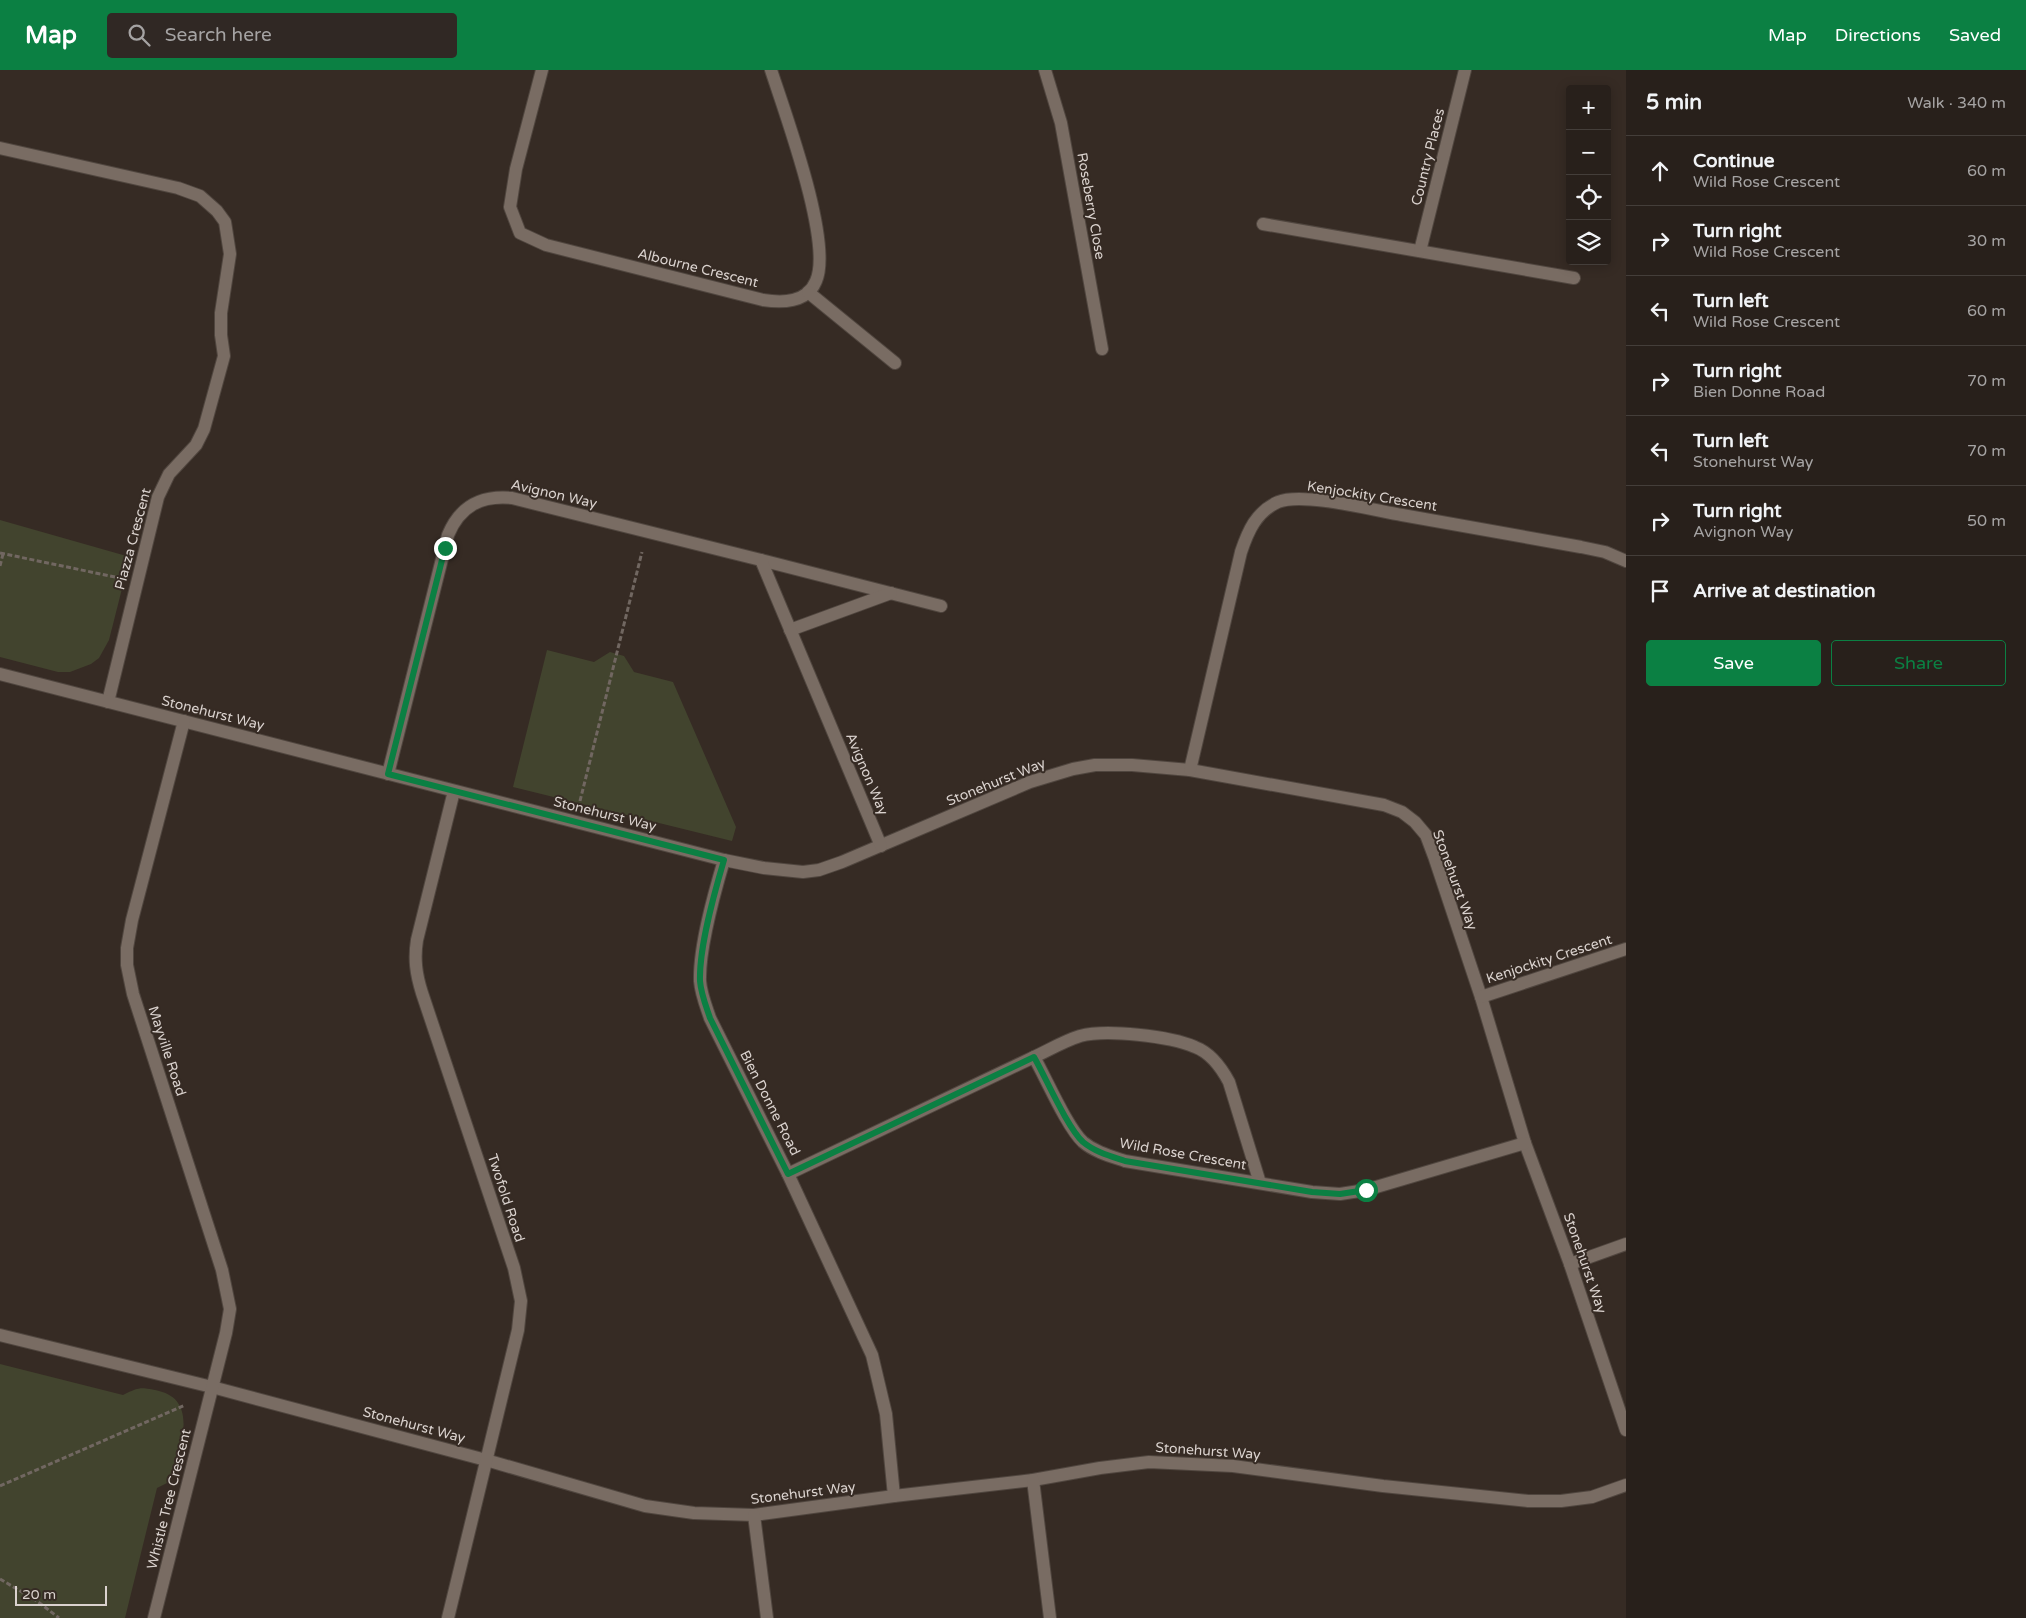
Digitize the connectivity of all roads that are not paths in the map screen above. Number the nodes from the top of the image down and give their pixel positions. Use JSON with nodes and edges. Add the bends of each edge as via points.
{"nodes":[{"id":1,"x":542,"y":70,"type":"edge"},
{"id":2,"x":771,"y":70,"type":"edge"},
{"id":3,"x":1045,"y":70,"type":"edge"},
{"id":4,"x":1466,"y":70,"type":"edge"},
{"id":5,"x":0,"y":148,"type":"edge"},
{"id":6,"x":1263,"y":224,"type":"dead end"},
{"id":7,"x":1420,"y":251,"type":"junction"},
{"id":8,"x":1574,"y":278,"type":"dead end"},
{"id":9,"x":808,"y":292,"type":"junction"},
{"id":10,"x":1102,"y":349,"type":"dead end"},
{"id":11,"x":895,"y":362,"type":"dead end"},
{"id":12,"x":761,"y":560,"type":"junction"},
{"id":13,"x":1626,"y":561,"type":"edge"},
{"id":14,"x":892,"y":593,"type":"junction"},
{"id":15,"x":941,"y":606,"type":"dead end"},
{"id":16,"x":790,"y":630,"type":"junction"},
{"id":17,"x":0,"y":674,"type":"edge"},
{"id":18,"x":108,"y":702,"type":"junction"},
{"id":19,"x":184,"y":722,"type":"junction"},
{"id":20,"x":1190,"y":770,"type":"junction"},
{"id":21,"x":388,"y":774,"type":"junction"},
{"id":22,"x":454,"y":791,"type":"junction"},
{"id":23,"x":881,"y":846,"type":"junction"},
{"id":24,"x":724,"y":860,"type":"junction"},
{"id":25,"x":1626,"y":949,"type":"edge"},
{"id":26,"x":1481,"y":997,"type":"junction"},
{"id":27,"x":1034,"y":1057,"type":"junction"},
{"id":28,"x":1526,"y":1143,"type":"junction"},
{"id":29,"x":788,"y":1174,"type":"junction"},
{"id":30,"x":1260,"y":1183,"type":"junction"},
{"id":31,"x":1626,"y":1244,"type":"edge"},
{"id":32,"x":1570,"y":1264,"type":"junction"},
{"id":33,"x":0,"y":1335,"type":"edge"},
{"id":34,"x":212,"y":1387,"type":"junction"},
{"id":35,"x":1626,"y":1430,"type":"edge"},
{"id":36,"x":486,"y":1460,"type":"junction"},
{"id":37,"x":1033,"y":1480,"type":"junction"},
{"id":38,"x":1626,"y":1486,"type":"edge"},
{"id":39,"x":894,"y":1496,"type":"junction"},
{"id":40,"x":754,"y":1515,"type":"junction"},
{"id":41,"x":154,"y":1618,"type":"edge"},
{"id":42,"x":448,"y":1618,"type":"edge"},
{"id":43,"x":767,"y":1618,"type":"edge"},
{"id":44,"x":1050,"y":1618,"type":"edge"}],
"edges":[{"from":1,"to":9,"type":"street","name":"Albourne Crescent","via":[[516,169],[510,208],[520,233],[546,245],[763,300],[790,302]]},
{"from":2,"to":9,"type":"street","via":[[808,189],[820,253],[820,272],[816,284]]},
{"from":3,"to":10,"type":"street","name":"Roseberry Close","via":[[1061,123]]},
{"from":4,"to":7,"type":"street","name":"Country Places"},
{"from":5,"to":18,"type":"street","name":"Piazza Crescent","via":[[178,188],[200,196],[225,222],[230,254],[221,313],[224,356],[204,429],[196,445],[169,474],[158,497]]},
{"from":6,"to":7,"type":"street"},
{"from":7,"to":8,"type":"street"},
{"from":9,"to":11,"type":"street"},
{"from":12,"to":14,"type":"street","name":"Avignon Way"},
{"from":12,"to":16,"type":"street","name":"Avignon Way"},
{"from":12,"to":21,"type":"street","name":"Avignon Way","via":[[512,498],[497,496],[484,499],[462,512],[448,535]]},
{"from":13,"to":20,"type":"street","name":"Kenjockity Crescent","via":[[1581,546],[1306,499],[1280,501],[1257,517],[1247,534]]},
{"from":14,"to":15,"type":"street","name":"Avignon Way"},
{"from":14,"to":16,"type":"street"},
{"from":16,"to":23,"type":"street","name":"Avignon Way"},
{"from":17,"to":18,"type":"street","name":"Stonehurst Way"},
{"from":18,"to":19,"type":"street","name":"Stonehurst Way"},
{"from":19,"to":21,"type":"street","name":"Stonehurst Way"},
{"from":19,"to":34,"type":"street","name":"Mayville Road","via":[[132,920],[126,956],[133,994],[230,1302],[229,1323]]},
{"from":20,"to":23,"type":"street","name":"Stonehurst Way","via":[[1132,765],[1095,765],[1073,769],[1030,782]]},
{"from":20,"to":26,"type":"street","name":"Stonehurst Way","via":[[1384,805],[1402,812],[1426,836]]},
{"from":21,"to":22,"type":"street","name":"Stonehurst Way"},
{"from":22,"to":24,"type":"street","name":"Stonehurst Way"},
{"from":22,"to":36,"type":"street","name":"Twofold Road","via":[[414,955],[418,980],[514,1268],[521,1301],[518,1330]]},
{"from":23,"to":24,"type":"street","name":"Stonehurst Way","via":[[819,870],[803,872]]},
{"from":24,"to":29,"type":"street","name":"Bien Donne Road","via":[[701,963],[702,992],[710,1018]]},
{"from":25,"to":26,"type":"street","name":"Kenjockity Crescent"},
{"from":26,"to":28,"type":"street","name":"Stonehurst Way"},
{"from":27,"to":29,"type":"street","name":"Wild Rose Crescent"},
{"from":27,"to":30,"type":"street","name":"Wild Rose Crescent","via":[[1072,1128],[1082,1141],[1099,1153],[1125,1161]]},
{"from":27,"to":30,"type":"street","name":"Wild Rose Crescent","via":[[1065,1042],[1098,1033],[1121,1033],[1196,1047],[1216,1062],[1230,1082]]},
{"from":28,"to":30,"type":"street","name":"Wild Rose Crescent","via":[[1366,1190],[1340,1194]]},
{"from":28,"to":32,"type":"street","name":"Stonehurst Way"},
{"from":29,"to":39,"type":"street","name":"Bien Donne Road","via":[[872,1355],[886,1414]]},
{"from":31,"to":32,"type":"street"},
{"from":32,"to":35,"type":"street","name":"Stonehurst Way"},
{"from":33,"to":34,"type":"street","name":"Stonehurst Way"},
{"from":34,"to":36,"type":"street","name":"Stonehurst Way"},
{"from":34,"to":41,"type":"street","name":"Whistle Tree Crescent"},
{"from":36,"to":40,"type":"street","name":"Stonehurst Way","via":[[644,1506],[694,1513]]},
{"from":36,"to":42,"type":"street","name":"Twofold Road"},
{"from":37,"to":38,"type":"street","name":"Stonehurst Way","via":[[1149,1462],[1233,1466],[1528,1501],[1592,1497]]},
{"from":37,"to":39,"type":"street","name":"Stonehurst Way"},
{"from":37,"to":44,"type":"street"},
{"from":39,"to":40,"type":"street","name":"Stonehurst Way"},
{"from":40,"to":43,"type":"street"}]}
